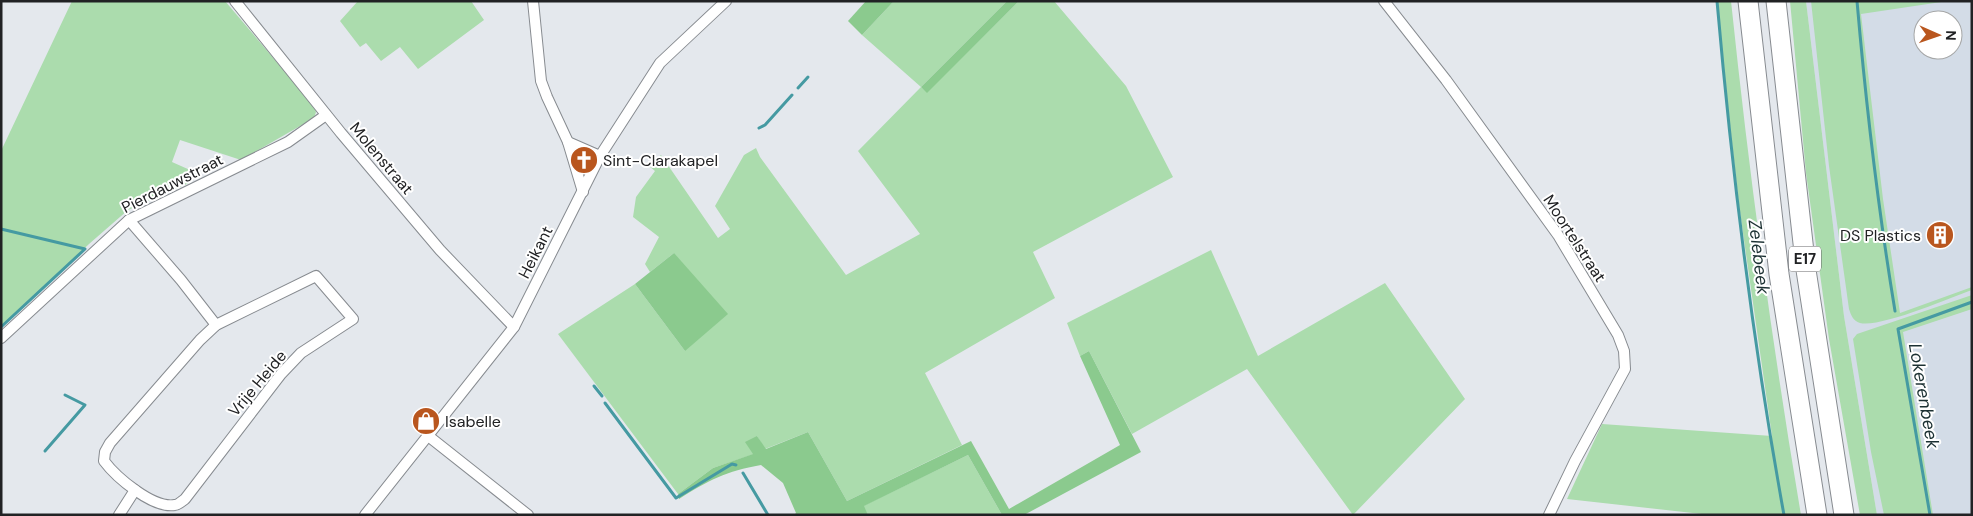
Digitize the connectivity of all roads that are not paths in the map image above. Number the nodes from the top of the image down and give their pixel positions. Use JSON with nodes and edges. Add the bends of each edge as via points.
{"nodes":[{"id":1,"x":234,"y":1,"type":"edge"},
{"id":2,"x":533,"y":1,"type":"edge"},
{"id":3,"x":726,"y":1,"type":"edge"},
{"id":4,"x":1384,"y":1,"type":"edge"},
{"id":5,"x":1748,"y":1,"type":"edge"},
{"id":6,"x":1776,"y":1,"type":"edge"},
{"id":7,"x":326,"y":115,"type":"junction"},
{"id":8,"x":568,"y":142,"type":"junction"},
{"id":9,"x":600,"y":156,"type":"junction"},
{"id":10,"x":583,"y":192,"type":"junction"},
{"id":11,"x":129,"y":220,"type":"junction"},
{"id":12,"x":216,"y":326,"type":"junction"},
{"id":13,"x":514,"y":328,"type":"junction"},
{"id":14,"x":1,"y":338,"type":"edge"},
{"id":15,"x":428,"y":435,"type":"junction"},
{"id":16,"x":135,"y":490,"type":"junction"},
{"id":17,"x":120,"y":515,"type":"edge"},
{"id":18,"x":366,"y":515,"type":"edge"},
{"id":19,"x":528,"y":515,"type":"edge"},
{"id":20,"x":1549,"y":515,"type":"edge"},
{"id":21,"x":1817,"y":515,"type":"edge"},
{"id":22,"x":1844,"y":515,"type":"edge"}],
"edges":[{"from":1,"to":7,"type":"street","name":"Molenstraat"},
{"from":2,"to":8,"type":"street","via":[[542,81]]},
{"from":3,"to":9,"type":"street","name":"Heikant","via":[[660,63]]},
{"from":4,"to":20,"type":"street","name":"Moortelstraat","via":[[1446,80],[1558,236],[1618,335],[1624,351],[1625,369]]},
{"from":5,"to":21,"type":"highway","number":"E17","via":[[1779,274]]},
{"from":6,"to":22,"type":"highway","number":"E17","via":[[1806,270]]},
{"from":7,"to":11,"type":"street","name":"Pierdauwstraat","via":[[288,142]]},
{"from":7,"to":13,"type":"street","name":"Molenstraat","via":[[440,250]]},
{"from":8,"to":9,"type":"street"},
{"from":8,"to":10,"type":"street"},
{"from":9,"to":10,"type":"street","name":"Heikant"},
{"from":10,"to":13,"type":"street","name":"Heikant"},
{"from":11,"to":12,"type":"street"},
{"from":11,"to":14,"type":"street","name":"Pierdauwstraat"},
{"from":12,"to":16,"type":"street","name":"Vrije Heide","via":[[200,340],[105,452],[104,460],[114,474]]},
{"from":12,"to":16,"type":"street","name":"Vrije Heide","via":[[316,276],[353,319],[301,353],[281,374],[185,500],[175,505],[161,503]]},
{"from":13,"to":15,"type":"street","name":"Heikant"},
{"from":15,"to":18,"type":"street","name":"Heikant"},
{"from":15,"to":19,"type":"street"},
{"from":16,"to":17,"type":"street"}]}
